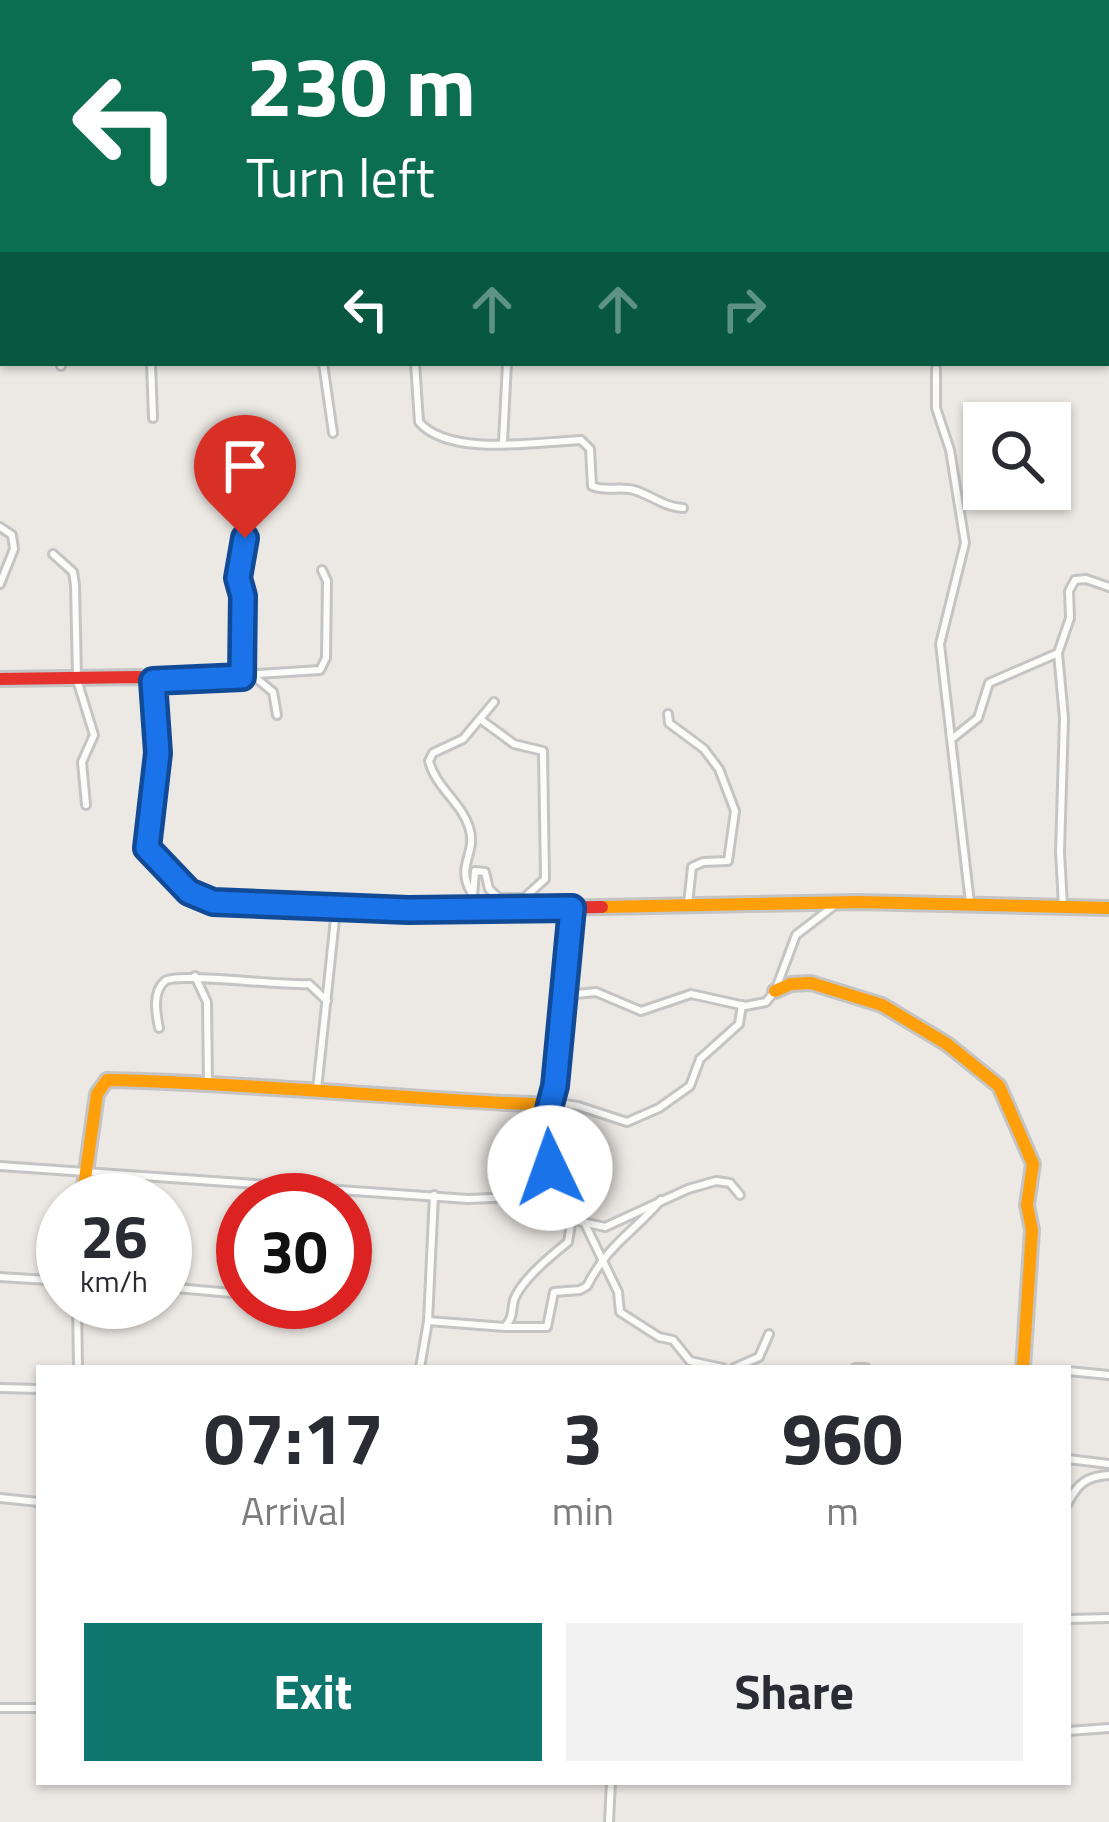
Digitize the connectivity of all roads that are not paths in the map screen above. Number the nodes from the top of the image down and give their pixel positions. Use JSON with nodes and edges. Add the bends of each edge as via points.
{"nodes":[{"id":1,"x":151,"y":366,"type":"edge"},
{"id":2,"x":322,"y":366,"type":"edge"},
{"id":3,"x":415,"y":366,"type":"edge"},
{"id":4,"x":507,"y":366,"type":"edge"},
{"id":5,"x":936,"y":369,"type":"dead end"},
{"id":6,"x":153,"y":418,"type":"dead end"},
{"id":7,"x":333,"y":433,"type":"dead end"},
{"id":8,"x":503,"y":442,"type":"junction"},
{"id":9,"x":683,"y":508,"type":"dead end"},
{"id":10,"x":0,"y":527,"type":"edge"},
{"id":11,"x":245,"y":538,"type":"dead end"},
{"id":12,"x":52,"y":554,"type":"dead end"},
{"id":13,"x":322,"y":570,"type":"dead end"},
{"id":14,"x":0,"y":584,"type":"edge"},
{"id":15,"x":1109,"y":587,"type":"edge"},
{"id":16,"x":1058,"y":652,"type":"junction"},
{"id":17,"x":253,"y":676,"type":"junction"},
{"id":18,"x":76,"y":677,"type":"junction"},
{"id":19,"x":242,"y":677,"type":"junction"},
{"id":20,"x":0,"y":680,"type":"edge"},
{"id":21,"x":153,"y":681,"type":"junction"},
{"id":22,"x":494,"y":702,"type":"dead end"},
{"id":23,"x":668,"y":714,"type":"dead end"},
{"id":24,"x":277,"y":715,"type":"dead end"},
{"id":25,"x":480,"y":719,"type":"junction"},
{"id":26,"x":953,"y":738,"type":"junction"},
{"id":27,"x":86,"y":805,"type":"dead end"},
{"id":28,"x":472,"y":902,"type":"junction"},
{"id":29,"x":838,"y":902,"type":"junction"},
{"id":30,"x":970,"y":903,"type":"junction"},
{"id":31,"x":688,"y":904,"type":"junction"},
{"id":32,"x":336,"y":905,"type":"junction"},
{"id":33,"x":572,"y":908,"type":"junction"},
{"id":34,"x":1109,"y":908,"type":"edge"},
{"id":35,"x":1064,"y":910,"type":"junction"},
{"id":36,"x":195,"y":976,"type":"junction"},
{"id":37,"x":775,"y":991,"type":"junction"},
{"id":38,"x":565,"y":995,"type":"junction"},
{"id":39,"x":327,"y":1000,"type":"junction"},
{"id":40,"x":742,"y":1005,"type":"junction"},
{"id":41,"x":158,"y":1028,"type":"dead end"},
{"id":42,"x":208,"y":1082,"type":"junction"},
{"id":43,"x":317,"y":1090,"type":"junction"},
{"id":44,"x":550,"y":1103,"type":"junction"},
{"id":45,"x":0,"y":1166,"type":"edge"},
{"id":46,"x":74,"y":1173,"type":"edge"},
{"id":47,"x":85,"y":1173,"type":"edge"},
{"id":48,"x":192,"y":1180,"type":"edge"},
{"id":49,"x":434,"y":1195,"type":"junction"},
{"id":50,"x":538,"y":1196,"type":"junction"},
{"id":51,"x":740,"y":1196,"type":"dead end"},
{"id":52,"x":662,"y":1200,"type":"junction"},
{"id":53,"x":566,"y":1219,"type":"junction"},
{"id":54,"x":584,"y":1222,"type":"junction"},
{"id":55,"x":602,"y":1260,"type":"junction"},
{"id":56,"x":0,"y":1277,"type":"edge"},
{"id":57,"x":36,"y":1279,"type":"edge"},
{"id":58,"x":428,"y":1321,"type":"junction"},
{"id":59,"x":506,"y":1327,"type":"junction"},
{"id":60,"x":77,"y":1329,"type":"edge"},
{"id":61,"x":769,"y":1334,"type":"dead end"},
{"id":62,"x":78,"y":1365,"type":"edge"},
{"id":63,"x":421,"y":1365,"type":"edge"},
{"id":64,"x":708,"y":1365,"type":"edge"},
{"id":65,"x":741,"y":1365,"type":"edge"},
{"id":66,"x":1023,"y":1365,"type":"edge"},
{"id":67,"x":1071,"y":1371,"type":"edge"},
{"id":68,"x":1109,"y":1375,"type":"edge"},
{"id":69,"x":0,"y":1388,"type":"edge"},
{"id":70,"x":36,"y":1389,"type":"edge"},
{"id":71,"x":1071,"y":1459,"type":"edge"},
{"id":72,"x":1109,"y":1464,"type":"edge"},
{"id":73,"x":1109,"y":1475,"type":"edge"},
{"id":74,"x":1071,"y":1497,"type":"edge"},
{"id":75,"x":0,"y":1498,"type":"edge"},
{"id":76,"x":36,"y":1502,"type":"edge"},
{"id":77,"x":1109,"y":1618,"type":"edge"},
{"id":78,"x":1071,"y":1619,"type":"edge"},
{"id":79,"x":0,"y":1708,"type":"edge"},
{"id":80,"x":36,"y":1708,"type":"edge"},
{"id":81,"x":1109,"y":1728,"type":"edge"},
{"id":82,"x":1071,"y":1731,"type":"edge"},
{"id":83,"x":611,"y":1785,"type":"edge"},
{"id":84,"x":609,"y":1822,"type":"edge"}],
"edges":[{"from":1,"to":6,"type":"street"},
{"from":2,"to":7,"type":"street"},
{"from":3,"to":8,"type":"street","via":[[422,428],[458,444]]},
{"from":4,"to":8,"type":"street"},
{"from":5,"to":26,"type":"street","via":[[936,408],[965,543],[940,644]]},
{"from":8,"to":9,"type":"street","via":[[581,440],[590,449],[592,485]]},
{"from":10,"to":14,"type":"street","via":[[14,545]]},
{"from":11,"to":19,"type":"street","via":[[238,578]]},
{"from":12,"to":18,"type":"street","via":[[76,585]]},
{"from":13,"to":17,"type":"street","via":[[320,670]]},
{"from":15,"to":16,"type":"street","via":[[1075,580]]},
{"from":16,"to":26,"type":"street","via":[[989,683],[978,718]]},
{"from":16,"to":35,"type":"street"},
{"from":17,"to":19,"type":"street"},
{"from":17,"to":24,"type":"street","via":[[273,692]]},
{"from":18,"to":20,"type":"street"},
{"from":18,"to":21,"type":"street"},
{"from":18,"to":27,"type":"street","via":[[94,735],[82,762]]},
{"from":19,"to":21,"type":"street"},
{"from":21,"to":32,"type":"street","via":[[158,753],[146,840],[152,855],[189,892],[213,902]]},
{"from":22,"to":25,"type":"street"},
{"from":23,"to":31,"type":"street","via":[[719,770],[736,811],[728,861],[692,867]]},
{"from":25,"to":28,"type":"street","via":[[429,761],[467,820],[462,872]]},
{"from":25,"to":28,"type":"street","via":[[514,744],[543,751],[545,879],[524,898],[499,898],[485,872],[476,871]]},
{"from":26,"to":30,"type":"street"},
{"from":28,"to":32,"type":"street"},
{"from":28,"to":33,"type":"street"},
{"from":29,"to":30,"type":"street"},
{"from":29,"to":31,"type":"street"},
{"from":29,"to":37,"type":"street","via":[[796,935]]},
{"from":30,"to":35,"type":"street"},
{"from":31,"to":33,"type":"street"},
{"from":32,"to":39,"type":"street"},
{"from":33,"to":38,"type":"street"},
{"from":34,"to":35,"type":"street"},
{"from":36,"to":39,"type":"street","via":[[309,984]]},
{"from":36,"to":41,"type":"street","via":[[161,986]]},
{"from":36,"to":42,"type":"street","via":[[207,1002]]},
{"from":37,"to":40,"type":"street","via":[[766,1002]]},
{"from":37,"to":66,"type":"street","via":[[811,983],[889,1008],[999,1086],[1033,1164]]},
{"from":38,"to":40,"type":"street","via":[[596,992],[641,1011],[691,994]]},
{"from":38,"to":44,"type":"street"},
{"from":39,"to":43,"type":"street"},
{"from":40,"to":44,"type":"street","via":[[739,1024],[700,1059],[690,1086],[658,1108],[627,1123]]},
{"from":42,"to":43,"type":"street"},
{"from":42,"to":47,"type":"street","via":[[107,1080],[97,1094]]},
{"from":43,"to":44,"type":"street"},
{"from":44,"to":50,"type":"street","via":[[553,1152]]},
{"from":45,"to":46,"type":"street"},
{"from":48,"to":49,"type":"street"},
{"from":49,"to":50,"type":"street"},
{"from":49,"to":58,"type":"street"},
{"from":50,"to":53,"type":"street"},
{"from":51,"to":52,"type":"street","via":[[716,1181]]},
{"from":52,"to":54,"type":"street","via":[[614,1225]]},
{"from":52,"to":55,"type":"street"},
{"from":53,"to":54,"type":"street"},
{"from":53,"to":59,"type":"street","via":[[568,1242],[516,1295]]},
{"from":54,"to":55,"type":"street"},
{"from":55,"to":59,"type":"street","via":[[580,1291],[554,1292],[547,1327]]},
{"from":55,"to":64,"type":"street","via":[[620,1312]]},
{"from":56,"to":57,"type":"street"},
{"from":58,"to":59,"type":"street"},
{"from":58,"to":63,"type":"street"},
{"from":60,"to":62,"type":"street"},
{"from":61,"to":65,"type":"street","via":[[759,1357]]},
{"from":67,"to":68,"type":"street"},
{"from":69,"to":70,"type":"street"},
{"from":71,"to":72,"type":"street"},
{"from":73,"to":74,"type":"street","via":[[1086,1479]]},
{"from":75,"to":76,"type":"street"},
{"from":77,"to":78,"type":"street"},
{"from":79,"to":80,"type":"street"},
{"from":81,"to":82,"type":"street"},
{"from":83,"to":84,"type":"street"}]}
